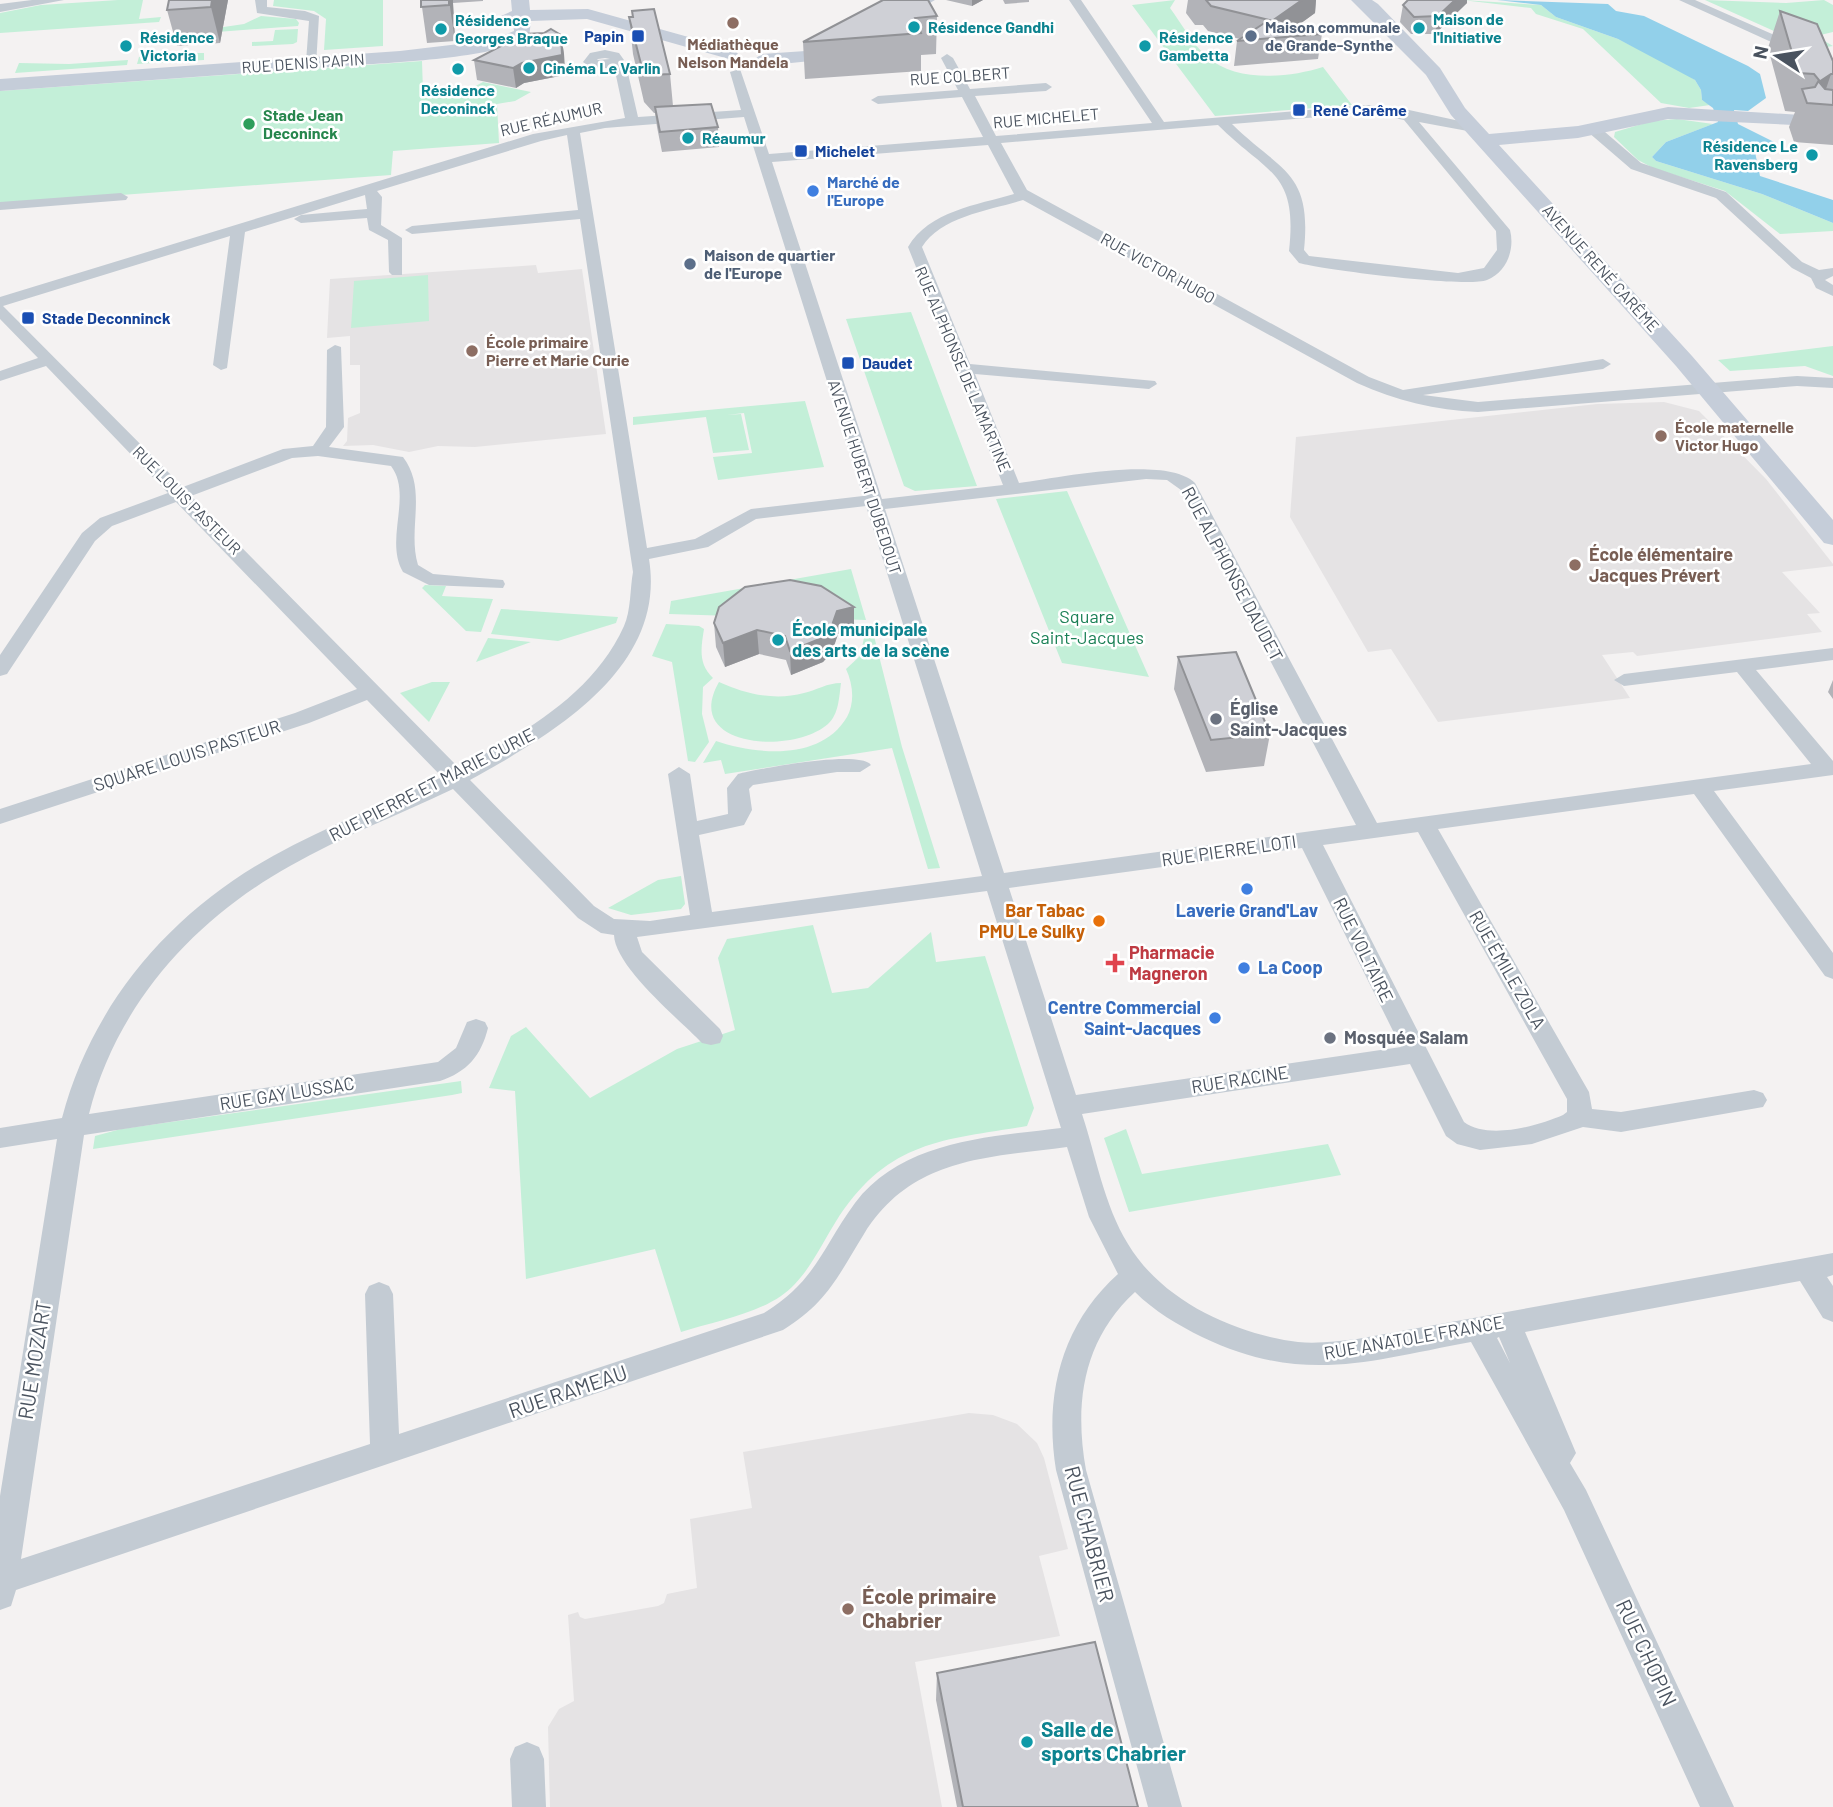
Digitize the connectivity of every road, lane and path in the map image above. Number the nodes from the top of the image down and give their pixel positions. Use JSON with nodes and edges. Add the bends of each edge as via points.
{"nodes":[{"id":1,"x":58,"y":0,"type":"edge"},
{"id":2,"x":261,"y":0,"type":"edge"},
{"id":3,"x":926,"y":0,"type":"edge"},
{"id":4,"x":1074,"y":0,"type":"edge"},
{"id":5,"x":1685,"y":0,"type":"edge"},
{"id":6,"x":1368,"y":1,"type":"edge"},
{"id":7,"x":515,"y":8,"type":"edge"},
{"id":8,"x":0,"y":9,"type":"edge"},
{"id":9,"x":729,"y":54,"type":"junction"},
{"id":10,"x":947,"y":58,"type":"dead end"},
{"id":11,"x":312,"y":60,"type":"junction"},
{"id":12,"x":762,"y":61,"type":"junction"},
{"id":13,"x":613,"y":64,"type":"dead end"},
{"id":14,"x":736,"y":72,"type":"junction"},
{"id":15,"x":0,"y":83,"type":"edge"},
{"id":16,"x":1046,"y":87,"type":"dead end"},
{"id":17,"x":966,"y":93,"type":"junction"},
{"id":18,"x":1833,"y":95,"type":"edge"},
{"id":19,"x":877,"y":100,"type":"dead end"},
{"id":20,"x":748,"y":113,"type":"junction"},
{"id":21,"x":1409,"y":116,"type":"junction"},
{"id":22,"x":632,"y":121,"type":"junction"},
{"id":23,"x":1795,"y":121,"type":"dead end"},
{"id":24,"x":1222,"y":122,"type":"junction"},
{"id":25,"x":1161,"y":127,"type":"junction"},
{"id":26,"x":573,"y":128,"type":"junction"},
{"id":27,"x":1593,"y":129,"type":"junction"},
{"id":28,"x":1479,"y":134,"type":"junction"},
{"id":29,"x":990,"y":140,"type":"junction"},
{"id":30,"x":763,"y":159,"type":"junction"},
{"id":31,"x":368,"y":189,"type":"junction"},
{"id":32,"x":1025,"y":195,"type":"junction"},
{"id":33,"x":121,"y":197,"type":"dead end"},
{"id":34,"x":0,"y":206,"type":"edge"},
{"id":35,"x":374,"y":213,"type":"junction"},
{"id":36,"x":585,"y":214,"type":"junction"},
{"id":37,"x":281,"y":215,"type":"junction"},
{"id":38,"x":238,"y":229,"type":"junction"},
{"id":39,"x":412,"y":230,"type":"dead end"},
{"id":40,"x":397,"y":272,"type":"dead end"},
{"id":41,"x":1826,"y":274,"type":"edge"},
{"id":42,"x":1833,"y":291,"type":"edge"},
{"id":43,"x":0,"y":302,"type":"edge"},
{"id":44,"x":0,"y":310,"type":"edge"},
{"id":45,"x":335,"y":350,"type":"dead end"},
{"id":46,"x":48,"y":360,"type":"junction"},
{"id":47,"x":1603,"y":363,"type":"dead end"},
{"id":48,"x":221,"y":365,"type":"dead end"},
{"id":49,"x":963,"y":368,"type":"junction"},
{"id":50,"x":1559,"y":370,"type":"junction"},
{"id":51,"x":0,"y":376,"type":"edge"},
{"id":52,"x":1833,"y":382,"type":"edge"},
{"id":53,"x":1149,"y":384,"type":"dead end"},
{"id":54,"x":1704,"y":384,"type":"junction"},
{"id":55,"x":1396,"y":394,"type":"junction"},
{"id":56,"x":1588,"y":396,"type":"junction"},
{"id":57,"x":1570,"y":399,"type":"junction"},
{"id":58,"x":318,"y":452,"type":"junction"},
{"id":59,"x":1013,"y":489,"type":"junction"},
{"id":60,"x":180,"y":493,"type":"junction"},
{"id":61,"x":873,"y":503,"type":"junction"},
{"id":62,"x":1833,"y":537,"type":"edge"},
{"id":63,"x":640,"y":555,"type":"junction"},
{"id":64,"x":496,"y":584,"type":"dead end"},
{"id":65,"x":1833,"y":654,"type":"edge"},
{"id":66,"x":1742,"y":665,"type":"junction"},
{"id":67,"x":0,"y":670,"type":"edge"},
{"id":68,"x":1623,"y":680,"type":"dead end"},
{"id":69,"x":373,"y":690,"type":"junction"},
{"id":70,"x":860,"y":765,"type":"dead end"},
{"id":71,"x":1830,"y":768,"type":"edge"},
{"id":72,"x":679,"y":774,"type":"dead end"},
{"id":73,"x":456,"y":778,"type":"junction"},
{"id":74,"x":1699,"y":786,"type":"junction"},
{"id":75,"x":0,"y":817,"type":"edge"},
{"id":76,"x":1424,"y":824,"type":"junction"},
{"id":77,"x":688,"y":830,"type":"junction"},
{"id":78,"x":1370,"y":831,"type":"junction"},
{"id":79,"x":1309,"y":840,"type":"junction"},
{"id":80,"x":996,"y":882,"type":"junction"},
{"id":81,"x":702,"y":922,"type":"junction"},
{"id":82,"x":625,"y":930,"type":"junction"},
{"id":83,"x":1833,"y":970,"type":"edge"},
{"id":84,"x":476,"y":1028,"type":"dead end"},
{"id":85,"x":711,"y":1036,"type":"dead end"},
{"id":86,"x":1414,"y":1054,"type":"junction"},
{"id":87,"x":1754,"y":1100,"type":"dead end"},
{"id":88,"x":1067,"y":1106,"type":"junction"},
{"id":89,"x":1579,"y":1117,"type":"junction"},
{"id":90,"x":75,"y":1127,"type":"junction"},
{"id":91,"x":1077,"y":1136,"type":"junction"},
{"id":92,"x":0,"y":1138,"type":"edge"},
{"id":93,"x":1820,"y":1266,"type":"edge"},
{"id":94,"x":1134,"y":1276,"type":"junction"},
{"id":95,"x":379,"y":1294,"type":"dead end"},
{"id":96,"x":1833,"y":1310,"type":"edge"},
{"id":97,"x":1507,"y":1322,"type":"junction"},
{"id":98,"x":1478,"y":1328,"type":"junction"},
{"id":99,"x":385,"y":1454,"type":"junction"},
{"id":100,"x":1574,"y":1500,"type":"junction"},
{"id":101,"x":1,"y":1585,"type":"edge"},
{"id":102,"x":527,"y":1759,"type":"dead end"},
{"id":103,"x":529,"y":1807,"type":"edge"},
{"id":104,"x":1165,"y":1807,"type":"edge"},
{"id":105,"x":1717,"y":1807,"type":"edge"}],
"edges":[{"from":1,"to":8,"type":"street"},
{"from":2,"to":11,"type":"street","via":[[261,10],[314,18]]},
{"from":3,"to":12,"type":"street","via":[[828,54]]},
{"from":4,"to":25,"type":"street"},
{"from":5,"to":18,"type":"street","via":[[1820,60]]},
{"from":6,"to":28,"type":"street","name":"AVENUE RENÉ CARÊME","via":[[1438,78],[1451,102]]},
{"from":7,"to":9,"type":"street","via":[[588,15]]},
{"from":7,"to":11,"type":"street","name":"RUE DENIS PAPIN","via":[[523,31],[503,43]]},
{"from":9,"to":12,"type":"street","via":[[751,54]]},
{"from":9,"to":14,"type":"street","via":[[716,59],[715,65]]},
{"from":10,"to":17,"type":"street","name":"RUE VICTOR HUGO"},
{"from":11,"to":15,"type":"street","name":"RUE DENIS PAPIN"},
{"from":12,"to":14,"type":"street","via":[[757,68]]},
{"from":13,"to":22,"type":"street","via":[[621,69]]},
{"from":14,"to":20,"type":"street","name":"AVENUE HUBERT DUBEDOUT"},
{"from":16,"to":17,"type":"street","name":"RUE COLBERT"},
{"from":17,"to":19,"type":"street","name":"RUE COLBERT"},
{"from":17,"to":29,"type":"street","name":"RUE VICTOR HUGO"},
{"from":20,"to":22,"type":"street","name":"RUE RÉAUMUR"},
{"from":20,"to":30,"type":"street","name":"AVENUE HUBERT DUBEDOUT"},
{"from":21,"to":24,"type":"street","name":"RUE MICHELET","via":[[1331,113]]},
{"from":21,"to":24,"type":"street","via":[[1503,230],[1506,248],[1491,270],[1479,277],[1308,262],[1296,251],[1300,217],[1293,192],[1275,168]]},
{"from":21,"to":28,"type":"street","name":"RUE MICHELET"},
{"from":22,"to":26,"type":"street","name":"RUE RÉAUMUR"},
{"from":23,"to":27,"type":"street","via":[[1668,113]]},
{"from":24,"to":25,"type":"street","name":"RUE MICHELET"},
{"from":25,"to":29,"type":"street","name":"RUE MICHELET"},
{"from":26,"to":31,"type":"street","name":"RUE RÉAUMUR"},
{"from":26,"to":36,"type":"street","name":"RUE PIERRE ET MARIE CURIE"},
{"from":27,"to":28,"type":"street"},
{"from":27,"to":41,"type":"street","via":[[1636,166],[1721,195],[1797,265]]},
{"from":28,"to":54,"type":"street","name":"AVENUE RENÉ CARÊME"},
{"from":29,"to":30,"type":"street","name":"RUE MICHELET"},
{"from":29,"to":32,"type":"street","name":"RUE VICTOR HUGO"},
{"from":30,"to":61,"type":"street","name":"AVENUE HUBERT DUBEDOUT"},
{"from":31,"to":35,"type":"street","via":[[375,197]]},
{"from":31,"to":37,"type":"street","name":"RUE RÉAUMUR"},
{"from":32,"to":49,"type":"street","name":"RUE ALPHONSE DE LAMARTINE","via":[[946,221],[915,243]]},
{"from":32,"to":55,"type":"street","name":"RUE VICTOR HUGO"},
{"from":33,"to":34,"type":"street"},
{"from":35,"to":37,"type":"street","name":"RUE RÉAUMUR","via":[[300,219]]},
{"from":35,"to":40,"type":"street","via":[[374,227],[395,238]]},
{"from":36,"to":39,"type":"street"},
{"from":36,"to":63,"type":"street","name":"RUE PIERRE ET MARIE CURIE"},
{"from":37,"to":38,"type":"street","name":"RUE RÉAUMUR"},
{"from":38,"to":43,"type":"street","name":"RUE RÉAUMUR"},
{"from":38,"to":48,"type":"street"},
{"from":41,"to":42,"type":"street","via":[[1819,284]]},
{"from":44,"to":46,"type":"street","name":"RUE LOUIS PASTEUR"},
{"from":45,"to":58,"type":"street","via":[[335,427]]},
{"from":46,"to":51,"type":"street"},
{"from":46,"to":60,"type":"street","name":"RUE LOUIS PASTEUR"},
{"from":47,"to":50,"type":"street"},
{"from":49,"to":53,"type":"street"},
{"from":49,"to":59,"type":"street","name":"RUE ALPHONSE DE LAMARTINE"},
{"from":50,"to":55,"type":"street"},
{"from":50,"to":56,"type":"street"},
{"from":52,"to":54,"type":"street"},
{"from":54,"to":56,"type":"street","name":"RUE VICTOR HUGO"},
{"from":54,"to":57,"type":"street","name":"RUE VICTOR HUGO"},
{"from":54,"to":62,"type":"street","name":"AVENUE RENÉ CARÊME"},
{"from":55,"to":57,"type":"street","name":"RUE VICTOR HUGO","via":[[1479,407]]},
{"from":56,"to":57,"type":"street","name":"RUE VICTOR HUGO"},
{"from":58,"to":60,"type":"street","via":[[282,454]]},
{"from":58,"to":64,"type":"street","via":[[397,461],[406,476],[410,568],[429,579]]},
{"from":59,"to":61,"type":"street","name":"RUE ALPHONSE DAUDET"},
{"from":59,"to":78,"type":"street","name":"RUE ALPHONSE DAUDET","via":[[1146,474],[1181,479]]},
{"from":60,"to":67,"type":"street","via":[[94,530]]},
{"from":60,"to":69,"type":"street","name":"RUE LOUIS PASTEUR"},
{"from":61,"to":63,"type":"street","name":"RUE ALPHONSE DAUDET","via":[[751,514],[701,543]]},
{"from":61,"to":80,"type":"street","name":"AVENUE HUBERT DUBEDOUT"},
{"from":63,"to":73,"type":"street","name":"RUE PIERRE ET MARIE CURIE","via":[[643,587],[638,615],[610,669],[540,732]]},
{"from":65,"to":66,"type":"street"},
{"from":66,"to":68,"type":"street"},
{"from":66,"to":71,"type":"street"},
{"from":69,"to":73,"type":"street","name":"RUE LOUIS PASTEUR"},
{"from":69,"to":75,"type":"street","name":"SQUARE LOUIS PASTEUR","via":[[308,716]]},
{"from":70,"to":77,"type":"street","via":[[746,779],[738,788],[741,810],[736,820]]},
{"from":71,"to":74,"type":"street","name":"RUE PIERRE LOTI"},
{"from":72,"to":77,"type":"street"},
{"from":73,"to":82,"type":"street","name":"RUE LOUIS PASTEUR","via":[[594,919]]},
{"from":73,"to":90,"type":"street","name":"RUE PIERRE ET MARIE CURIE","via":[[281,861],[191,926],[147,972],[113,1020],[89,1072]]},
{"from":74,"to":76,"type":"street","name":"RUE PIERRE LOTI"},
{"from":74,"to":83,"type":"street"},
{"from":76,"to":78,"type":"street","name":"RUE PIERRE LOTI"},
{"from":76,"to":89,"type":"street","name":"RUE ÉMILE ZOLA","via":[[1580,1099]]},
{"from":77,"to":81,"type":"street"},
{"from":78,"to":79,"type":"street","name":"RUE PIERRE LOTI"},
{"from":79,"to":80,"type":"street","name":"RUE PIERRE LOTI"},
{"from":79,"to":86,"type":"street","name":"RUE VOLTAIRE"},
{"from":80,"to":81,"type":"street","name":"RUE PIERRE LOTI"},
{"from":80,"to":88,"type":"street","name":"RUE ANATOLE FRANCE"},
{"from":81,"to":82,"type":"street","name":"RUE PIERRE LOTI"},
{"from":82,"to":85,"type":"street","via":[[626,947],[634,958]]},
{"from":84,"to":90,"type":"street","name":"RUE GAY LUSSAC","via":[[462,1060],[440,1071]]},
{"from":86,"to":88,"type":"street","name":"RUE RACINE"},
{"from":86,"to":89,"type":"street","name":"RUE VOLTAIRE","via":[[1450,1124],[1468,1137],[1491,1139],[1560,1128]]},
{"from":87,"to":89,"type":"street","via":[[1620,1122]]},
{"from":88,"to":91,"type":"street","name":"RUE ANATOLE FRANCE"},
{"from":90,"to":92,"type":"street","name":"RUE GAY LUSSAC"},
{"from":90,"to":101,"type":"street","name":"RUE MOZART"},
{"from":91,"to":94,"type":"street","name":"RUE ANATOLE FRANCE","via":[[1113,1243]]},
{"from":91,"to":99,"type":"street","name":"RUE RAMEAU","via":[[948,1156],[902,1174],[866,1210],[815,1292],[773,1322]]},
{"from":93,"to":96,"type":"street"},
{"from":93,"to":97,"type":"street","name":"RUE ANATOLE FRANCE"},
{"from":94,"to":98,"type":"street","name":"RUE ANATOLE FRANCE","via":[[1196,1320],[1247,1342],[1296,1354],[1357,1351]]},
{"from":94,"to":104,"type":"street","name":"RUE CHABRIER","via":[[1101,1307],[1085,1335],[1070,1376],[1064,1424],[1071,1470]]},
{"from":95,"to":99,"type":"street"},
{"from":97,"to":98,"type":"street","name":"RUE ANATOLE FRANCE"},
{"from":97,"to":100,"type":"street","name":"RUE CHOPIN","via":[[1559,1446]]},
{"from":98,"to":100,"type":"street","name":"RUE CHOPIN","via":[[1500,1377]]},
{"from":99,"to":101,"type":"street","name":"RUE RAMEAU"},
{"from":100,"to":105,"type":"street","name":"RUE CHOPIN"},
{"from":102,"to":103,"type":"street"}]}
